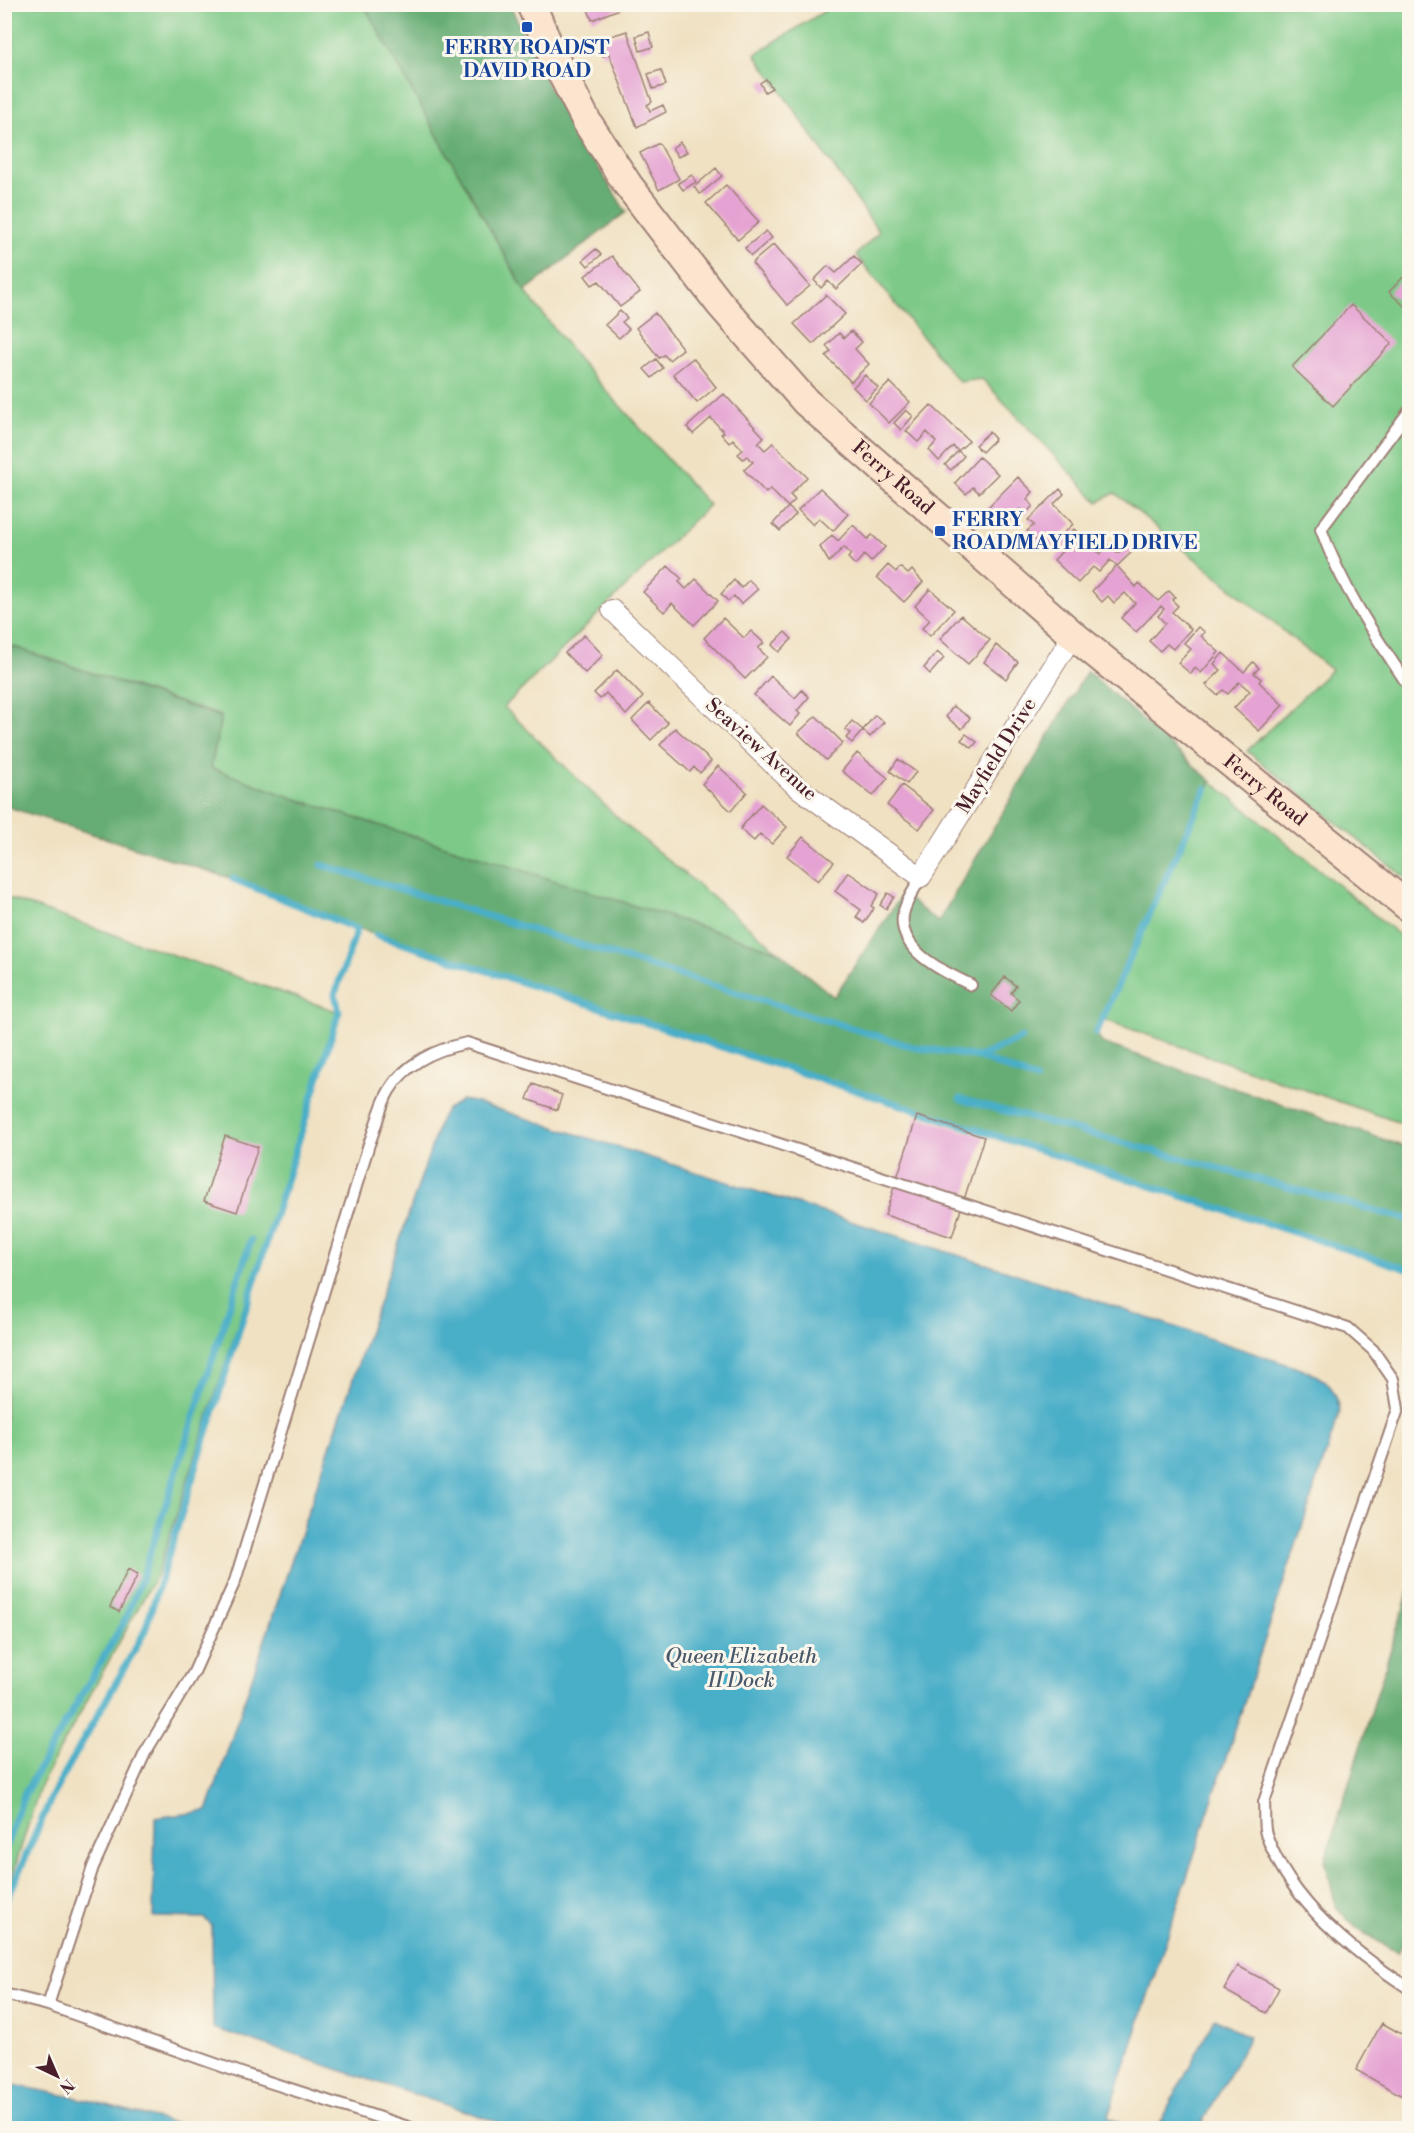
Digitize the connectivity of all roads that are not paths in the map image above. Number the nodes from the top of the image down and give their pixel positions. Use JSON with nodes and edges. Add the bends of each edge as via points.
{"nodes":[{"id":1,"x":531,"y":4,"type":"edge"},
{"id":2,"x":1410,"y":410,"type":"edge"},
{"id":3,"x":612,"y":610,"type":"dead end"},
{"id":4,"x":1073,"y":635,"type":"junction"},
{"id":5,"x":1410,"y":688,"type":"edge"},
{"id":6,"x":921,"y":877,"type":"junction"},
{"id":7,"x":1410,"y":908,"type":"edge"},
{"id":8,"x":971,"y":985,"type":"dead end"},
{"id":9,"x":1410,"y":1989,"type":"edge"},
{"id":10,"x":4,"y":1994,"type":"edge"},
{"id":11,"x":48,"y":2005,"type":"junction"},
{"id":12,"x":411,"y":2128,"type":"edge"}],
"edges":[{"from":1,"to":4,"type":"street","name":"Ferry Road","via":[[587,122],[648,213],[720,304],[806,402]]},
{"from":2,"to":5,"type":"lane","via":[[1321,529],[1335,568],[1368,627]]},
{"from":3,"to":6,"type":"street","name":"Seaview Avenue","via":[[796,787]]},
{"from":4,"to":6,"type":"street","name":"Mayfield Drive"},
{"from":4,"to":7,"type":"street","name":"Ferry Road"},
{"from":6,"to":8,"type":"lane","via":[[903,916],[906,937],[931,962]]},
{"from":9,"to":11,"type":"lane","via":[[1315,1914],[1281,1866],[1265,1832],[1264,1802],[1398,1409],[1393,1379],[1373,1350],[1348,1328],[467,1044],[448,1047],[412,1065],[389,1091],[369,1144],[235,1581],[194,1672],[145,1754],[93,1867]]},
{"from":10,"to":11,"type":"lane"},
{"from":11,"to":12,"type":"lane"}]}
